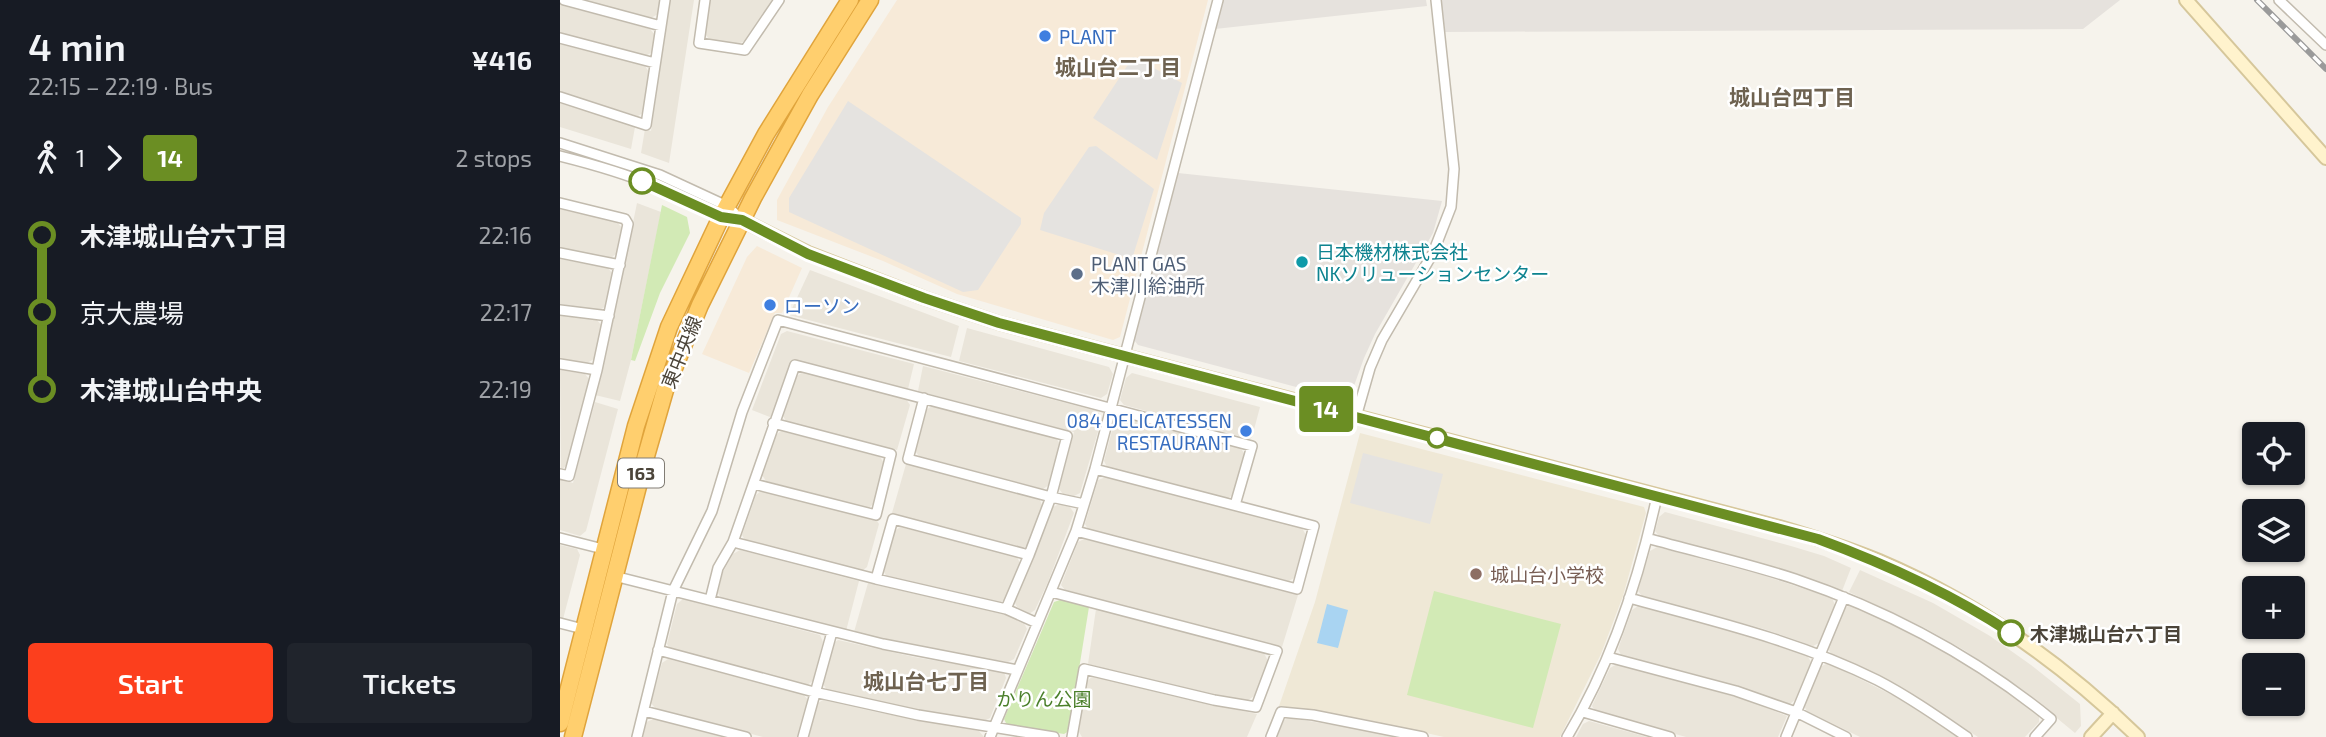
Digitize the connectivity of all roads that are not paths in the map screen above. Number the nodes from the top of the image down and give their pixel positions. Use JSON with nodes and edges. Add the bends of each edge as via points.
{"nodes":[{"id":1,"x":564,"y":0,"type":"edge"},
{"id":2,"x":665,"y":0,"type":"edge"},
{"id":3,"x":705,"y":0,"type":"edge"},
{"id":4,"x":779,"y":0,"type":"edge"},
{"id":5,"x":850,"y":0,"type":"edge"},
{"id":6,"x":870,"y":0,"type":"edge"},
{"id":7,"x":1218,"y":0,"type":"edge"},
{"id":8,"x":1436,"y":0,"type":"edge"},
{"id":9,"x":2186,"y":0,"type":"edge"},
{"id":10,"x":2279,"y":0,"type":"edge"},
{"id":11,"x":661,"y":26,"type":"junction"},
{"id":12,"x":560,"y":38,"type":"edge"},
{"id":13,"x":2326,"y":45,"type":"edge"},
{"id":14,"x":655,"y":63,"type":"junction"},
{"id":15,"x":560,"y":97,"type":"edge"},
{"id":16,"x":560,"y":143,"type":"edge"},
{"id":17,"x":560,"y":156,"type":"edge"},
{"id":18,"x":2326,"y":158,"type":"edge"},
{"id":19,"x":560,"y":203,"type":"edge"},
{"id":20,"x":724,"y":211,"type":"junction"},
{"id":21,"x":742,"y":220,"type":"junction"},
{"id":22,"x":560,"y":253,"type":"edge"},
{"id":23,"x":620,"y":265,"type":"junction"},
{"id":24,"x":560,"y":310,"type":"edge"},
{"id":25,"x":609,"y":317,"type":"junction"},
{"id":26,"x":1125,"y":356,"type":"junction"},
{"id":27,"x":560,"y":364,"type":"edge"},
{"id":28,"x":597,"y":370,"type":"junction"},
{"id":29,"x":924,"y":398,"type":"junction"},
{"id":30,"x":1111,"y":409,"type":"junction"},
{"id":31,"x":1356,"y":416,"type":"junction"},
{"id":32,"x":774,"y":423,"type":"junction"},
{"id":33,"x":1095,"y":469,"type":"junction"},
{"id":34,"x":560,"y":474,"type":"edge"},
{"id":35,"x":754,"y":484,"type":"junction"},
{"id":36,"x":1657,"y":496,"type":"junction"},
{"id":37,"x":1051,"y":497,"type":"junction"},
{"id":38,"x":1084,"y":504,"type":"junction"},
{"id":39,"x":1236,"y":505,"type":"junction"},
{"id":40,"x":1076,"y":531,"type":"junction"},
{"id":41,"x":560,"y":538,"type":"edge"},
{"id":42,"x":1647,"y":538,"type":"junction"},
{"id":43,"x":733,"y":542,"type":"junction"},
{"id":44,"x":603,"y":549,"type":"junction"},
{"id":45,"x":1029,"y":555,"type":"junction"},
{"id":46,"x":614,"y":576,"type":"junction"},
{"id":47,"x":876,"y":579,"type":"junction"},
{"id":48,"x":673,"y":591,"type":"junction"},
{"id":49,"x":1051,"y":592,"type":"junction"},
{"id":50,"x":1844,"y":597,"type":"junction"},
{"id":51,"x":1629,"y":598,"type":"junction"},
{"id":52,"x":710,"y":600,"type":"junction"},
{"id":53,"x":1006,"y":609,"type":"junction"},
{"id":54,"x":560,"y":623,"type":"edge"},
{"id":55,"x":1037,"y":623,"type":"junction"},
{"id":56,"x":583,"y":629,"type":"junction"},
{"id":57,"x":832,"y":632,"type":"junction"},
{"id":58,"x":658,"y":650,"type":"junction"},
{"id":59,"x":1820,"y":655,"type":"junction"},
{"id":60,"x":1608,"y":657,"type":"junction"},
{"id":61,"x":1017,"y":670,"type":"junction"},
{"id":62,"x":814,"y":692,"type":"junction"},
{"id":63,"x":644,"y":710,"type":"junction"},
{"id":64,"x":1583,"y":712,"type":"junction"},
{"id":65,"x":1796,"y":712,"type":"junction"},
{"id":66,"x":2113,"y":713,"type":"junction"},
{"id":67,"x":560,"y":723,"type":"edge"},
{"id":68,"x":992,"y":732,"type":"edge"},
{"id":69,"x":573,"y":737,"type":"edge"},
{"id":70,"x":637,"y":737,"type":"edge"},
{"id":71,"x":746,"y":737,"type":"edge"},
{"id":72,"x":803,"y":737,"type":"edge"},
{"id":73,"x":1054,"y":737,"type":"edge"},
{"id":74,"x":1072,"y":737,"type":"edge"},
{"id":75,"x":1270,"y":737,"type":"edge"},
{"id":76,"x":1423,"y":737,"type":"edge"},
{"id":77,"x":1567,"y":737,"type":"edge"},
{"id":78,"x":1670,"y":737,"type":"edge"},
{"id":79,"x":1786,"y":737,"type":"edge"},
{"id":80,"x":1846,"y":737,"type":"edge"},
{"id":81,"x":1968,"y":737,"type":"edge"},
{"id":82,"x":2035,"y":737,"type":"edge"},
{"id":83,"x":2091,"y":737,"type":"edge"},
{"id":84,"x":2138,"y":737,"type":"edge"}],
"edges":[{"from":1,"to":11,"type":"street"},
{"from":2,"to":11,"type":"street"},
{"from":3,"to":4,"type":"street","via":[[699,43],[745,50]]},
{"from":5,"to":20,"type":"highway","name":"東中央線","number":"163"},
{"from":6,"to":21,"type":"highway","name":"東中央線","number":"163","via":[[810,95]]},
{"from":7,"to":26,"type":"street"},
{"from":8,"to":31,"type":"street","via":[[1453,156],[1451,207],[1433,253],[1382,340]]},
{"from":9,"to":18,"type":"street"},
{"from":10,"to":13,"type":"street"},
{"from":11,"to":14,"type":"street"},
{"from":12,"to":14,"type":"street"},
{"from":14,"to":15,"type":"street","via":[[646,125]]},
{"from":16,"to":20,"type":"street","via":[[660,175]]},
{"from":17,"to":20,"type":"street"},
{"from":19,"to":23,"type":"street","via":[[625,219],[628,224]]},
{"from":20,"to":21,"type":"street"},
{"from":20,"to":44,"type":"highway","name":"東中央線","number":"163","via":[[661,352]]},
{"from":21,"to":26,"type":"street","via":[[808,254],[924,298]]},
{"from":21,"to":46,"type":"highway","name":"東中央線","number":"163","via":[[665,390]]},
{"from":22,"to":23,"type":"street"},
{"from":23,"to":25,"type":"street"},
{"from":24,"to":25,"type":"street"},
{"from":25,"to":28,"type":"street"},
{"from":26,"to":30,"type":"street"},
{"from":26,"to":31,"type":"street"},
{"from":27,"to":28,"type":"street"},
{"from":28,"to":34,"type":"street","via":[[569,476]]},
{"from":29,"to":32,"type":"street","via":[[795,365]]},
{"from":29,"to":37,"type":"street","via":[[908,458]]},
{"from":29,"to":37,"type":"street","via":[[1067,436]]},
{"from":30,"to":33,"type":"street"},
{"from":30,"to":39,"type":"street","via":[[1252,446]]},
{"from":30,"to":48,"type":"street","via":[[778,320],[742,412],[712,510]]},
{"from":31,"to":36,"type":"street"},
{"from":32,"to":35,"type":"street"},
{"from":32,"to":35,"type":"street","via":[[891,454],[876,515]]},
{"from":33,"to":38,"type":"street"},
{"from":33,"to":39,"type":"street"},
{"from":35,"to":43,"type":"street"},
{"from":36,"to":42,"type":"street"},
{"from":36,"to":66,"type":"street","via":[[1818,539],[1924,582],[2030,645]]},
{"from":37,"to":38,"type":"street"},
{"from":37,"to":45,"type":"street"},
{"from":38,"to":40,"type":"street"},
{"from":39,"to":40,"type":"street","via":[[1314,526],[1297,589]]},
{"from":40,"to":49,"type":"street"},
{"from":41,"to":44,"type":"street"},
{"from":42,"to":50,"type":"street"},
{"from":42,"to":51,"type":"street"},
{"from":43,"to":47,"type":"street"},
{"from":43,"to":52,"type":"street","via":[[718,568]]},
{"from":44,"to":56,"type":"highway","name":"東中央線","number":"163"},
{"from":45,"to":47,"type":"street","via":[[893,519]]},
{"from":45,"to":53,"type":"street"},
{"from":46,"to":48,"type":"street"},
{"from":46,"to":69,"type":"highway","name":"東中央線","number":"163"},
{"from":47,"to":53,"type":"street"},
{"from":48,"to":52,"type":"street"},
{"from":48,"to":58,"type":"street"},
{"from":49,"to":55,"type":"street"},
{"from":49,"to":74,"type":"street","via":[[1277,651],[1256,707],[1084,669]]},
{"from":50,"to":59,"type":"street"},
{"from":50,"to":82,"type":"street","via":[[1930,636],[2020,694],[2051,719]]},
{"from":51,"to":59,"type":"street","via":[[1777,638]]},
{"from":51,"to":60,"type":"street"},
{"from":52,"to":57,"type":"street"},
{"from":53,"to":55,"type":"street"},
{"from":54,"to":56,"type":"street"},
{"from":55,"to":61,"type":"street"},
{"from":56,"to":67,"type":"highway","name":"東中央線","number":"163"},
{"from":57,"to":61,"type":"street"},
{"from":57,"to":62,"type":"street"},
{"from":58,"to":62,"type":"street"},
{"from":58,"to":63,"type":"street"},
{"from":59,"to":65,"type":"street"},
{"from":59,"to":81,"type":"street","via":[[1878,681]]},
{"from":60,"to":64,"type":"street"},
{"from":60,"to":65,"type":"street"},
{"from":61,"to":68,"type":"street"},
{"from":62,"to":68,"type":"street"},
{"from":62,"to":72,"type":"street"},
{"from":63,"to":70,"type":"street"},
{"from":63,"to":71,"type":"street"},
{"from":64,"to":77,"type":"street"},
{"from":64,"to":78,"type":"street"},
{"from":65,"to":79,"type":"street"},
{"from":65,"to":80,"type":"street"},
{"from":66,"to":83,"type":"street"},
{"from":66,"to":84,"type":"street"},
{"from":68,"to":73,"type":"street"},
{"from":75,"to":76,"type":"street","via":[[1281,712]]}]}
